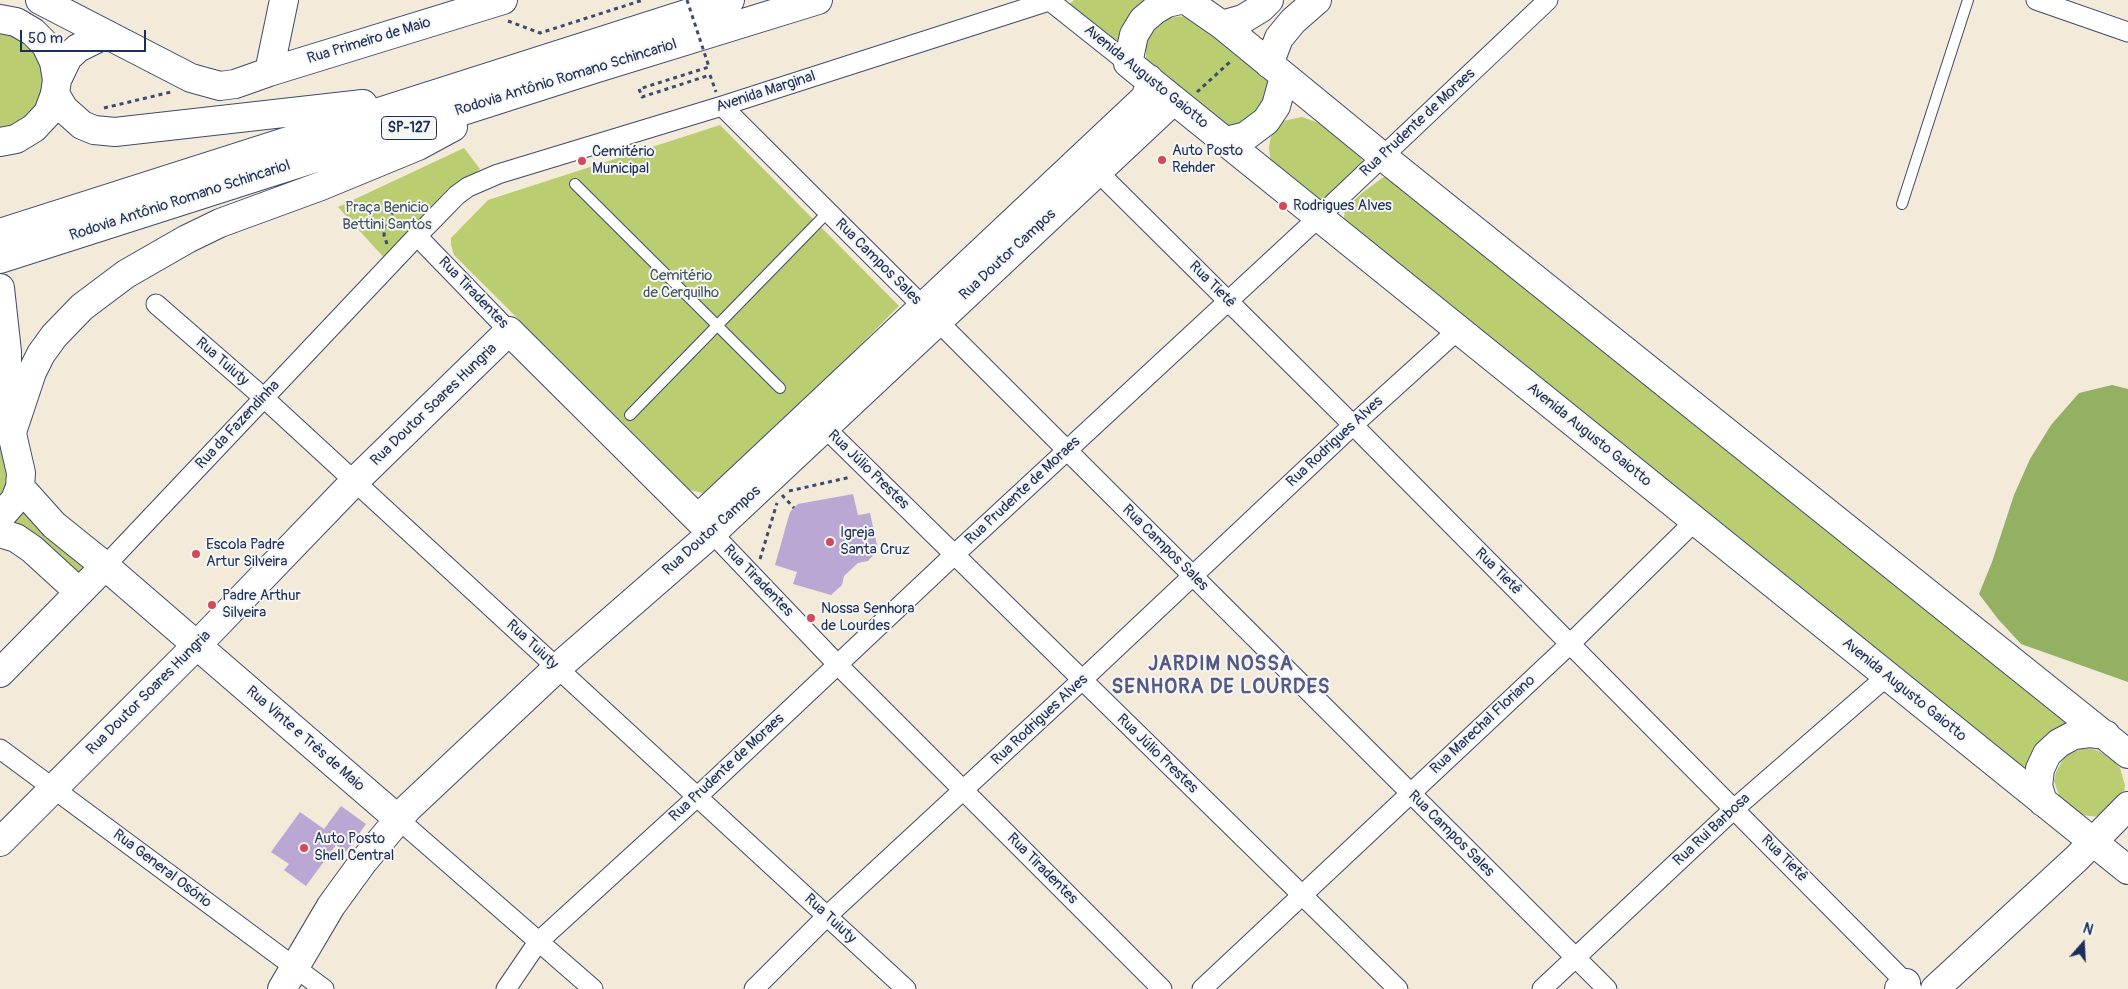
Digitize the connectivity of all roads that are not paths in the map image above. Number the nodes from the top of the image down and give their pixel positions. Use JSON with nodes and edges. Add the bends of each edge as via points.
{"nodes":[{"id":1,"x":40,"y":0,"type":"edge"},
{"id":2,"x":284,"y":0,"type":"edge"},
{"id":3,"x":503,"y":0,"type":"edge"},
{"id":4,"x":730,"y":0,"type":"edge"},
{"id":5,"x":818,"y":0,"type":"edge"},
{"id":6,"x":1051,"y":0,"type":"edge"},
{"id":7,"x":1180,"y":0,"type":"edge"},
{"id":8,"x":1186,"y":0,"type":"edge"},
{"id":9,"x":1270,"y":0,"type":"edge"},
{"id":10,"x":1317,"y":0,"type":"edge"},
{"id":11,"x":1548,"y":0,"type":"edge"},
{"id":12,"x":1968,"y":0,"type":"edge"},
{"id":13,"x":2036,"y":0,"type":"edge"},
{"id":14,"x":0,"y":19,"type":"edge"},
{"id":15,"x":1222,"y":25,"type":"junction"},
{"id":16,"x":2128,"y":32,"type":"edge"},
{"id":17,"x":106,"y":34,"type":"junction"},
{"id":18,"x":1138,"y":71,"type":"junction"},
{"id":19,"x":1276,"y":71,"type":"junction"},
{"id":20,"x":269,"y":72,"type":"junction"},
{"id":21,"x":462,"y":86,"type":"junction"},
{"id":22,"x":56,"y":87,"type":"junction"},
{"id":23,"x":514,"y":94,"type":"junction"},
{"id":24,"x":1178,"y":103,"type":"junction"},
{"id":25,"x":722,"y":106,"type":"junction"},
{"id":26,"x":1226,"y":141,"type":"junction"},
{"id":27,"x":0,"y":142,"type":"edge"},
{"id":28,"x":1382,"y":156,"type":"junction"},
{"id":29,"x":1090,"y":164,"type":"junction"},
{"id":30,"x":480,"y":181,"type":"joint"},
{"id":31,"x":575,"y":184,"type":"dead end"},
{"id":32,"x":1902,"y":204,"type":"dead end"},
{"id":33,"x":828,"y":212,"type":"junction"},
{"id":34,"x":1320,"y":216,"type":"junction"},
{"id":35,"x":0,"y":233,"type":"edge"},
{"id":36,"x":417,"y":236,"type":"junction"},
{"id":37,"x":0,"y":259,"type":"edge"},
{"id":38,"x":0,"y":288,"type":"edge"},
{"id":39,"x":1227,"y":300,"type":"junction"},
{"id":40,"x":156,"y":304,"type":"dead end"},
{"id":41,"x":930,"y":314,"type":"junction"},
{"id":42,"x":717,"y":326,"type":"junction"},
{"id":43,"x":1459,"y":329,"type":"junction"},
{"id":44,"x":509,"y":331,"type":"junction"},
{"id":45,"x":780,"y":388,"type":"dead end"},
{"id":46,"x":264,"y":398,"type":"junction"},
{"id":47,"x":630,"y":415,"type":"dead end"},
{"id":48,"x":817,"y":420,"type":"junction"},
{"id":49,"x":1353,"y":425,"type":"junction"},
{"id":50,"x":8,"y":438,"type":"edge"},
{"id":51,"x":1067,"y":450,"type":"junction"},
{"id":52,"x":355,"y":481,"type":"junction"},
{"id":53,"x":20,"y":487,"type":"junction"},
{"id":54,"x":0,"y":517,"type":"edge"},
{"id":55,"x":1695,"y":521,"type":"junction"},
{"id":56,"x":703,"y":524,"type":"junction"},
{"id":57,"x":0,"y":533,"type":"edge"},
{"id":58,"x":954,"y":555,"type":"junction"},
{"id":59,"x":105,"y":566,"type":"junction"},
{"id":60,"x":1192,"y":575,"type":"junction"},
{"id":61,"x":79,"y":592,"type":"junction"},
{"id":62,"x":1570,"y":644,"type":"junction"},
{"id":63,"x":196,"y":645,"type":"junction"},
{"id":64,"x":838,"y":665,"type":"junction"},
{"id":65,"x":557,"y":668,"type":"junction"},
{"id":66,"x":0,"y":673,"type":"edge"},
{"id":67,"x":1886,"y":677,"type":"junction"},
{"id":68,"x":1082,"y":680,"type":"junction"},
{"id":69,"x":2106,"y":735,"type":"junction"},
{"id":70,"x":0,"y":749,"type":"edge"},
{"id":71,"x":2128,"y":754,"type":"edge"},
{"id":72,"x":53,"y":789,"type":"junction"},
{"id":73,"x":964,"y":791,"type":"junction"},
{"id":74,"x":1410,"y":793,"type":"junction"},
{"id":75,"x":697,"y":797,"type":"junction"},
{"id":76,"x":2043,"y":802,"type":"junction"},
{"id":77,"x":2128,"y":806,"type":"edge"},
{"id":78,"x":1734,"y":809,"type":"junction"},
{"id":79,"x":398,"y":819,"type":"junction"},
{"id":80,"x":0,"y":842,"type":"edge"},
{"id":81,"x":2085,"y":850,"type":"junction"},
{"id":82,"x":2128,"y":870,"type":"edge"},
{"id":83,"x":1302,"y":897,"type":"junction"},
{"id":84,"x":827,"y":916,"type":"junction"},
{"id":85,"x":538,"y":942,"type":"junction"},
{"id":86,"x":1575,"y":957,"type":"junction"},
{"id":87,"x":288,"y":978,"type":"edge"},
{"id":88,"x":1906,"y":987,"type":"edge"},
{"id":89,"x":324,"y":989,"type":"edge"},
{"id":90,"x":506,"y":989,"type":"edge"},
{"id":91,"x":594,"y":989,"type":"edge"},
{"id":92,"x":754,"y":989,"type":"edge"},
{"id":93,"x":906,"y":989,"type":"edge"},
{"id":94,"x":1162,"y":989,"type":"edge"},
{"id":95,"x":1202,"y":989,"type":"edge"},
{"id":96,"x":1398,"y":989,"type":"edge"},
{"id":97,"x":1542,"y":989,"type":"edge"},
{"id":98,"x":1607,"y":989,"type":"edge"},
{"id":99,"x":1935,"y":989,"type":"edge"}],
"edges":[{"from":1,"to":17,"type":"main road","name":"Rua Primeiro de Maio"},
{"from":2,"to":20,"type":"main road"},
{"from":3,"to":20,"type":"main road","name":"Rua Primeiro de Maio"},
{"from":4,"to":21,"type":"main road","name":"Rodovia Antônio Romano Schincariol","number":"SP-127"},
{"from":5,"to":23,"type":"main road","name":"Rodovia Antônio Romano Schincariol","number":"SP-127"},
{"from":6,"to":18,"type":"street","name":"Avenida Augusto Gaiotto"},
{"from":6,"to":25,"type":"street","name":"Avenida Marginal"},
{"from":7,"to":18,"type":"main road","name":"Rua Doutor Campos","via":[[1155,10],[1143,20],[1134,35]]},
{"from":8,"to":15,"type":"main road"},
{"from":9,"to":15,"type":"main road","via":[[1243,19]]},
{"from":10,"to":19,"type":"main road","via":[[1279,38]]},
{"from":11,"to":28,"type":"street","name":"Rua Prudente de Moraes"},
{"from":12,"to":32,"type":"lane"},
{"from":13,"to":16,"type":"street"},
{"from":14,"to":22,"type":"main road","via":[[16,22],[46,45],[54,62]]},
{"from":15,"to":19,"type":"main road"},
{"from":17,"to":20,"type":"main road","name":"Rua Primeiro de Maio","via":[[206,83],[220,86],[235,84]]},
{"from":17,"to":22,"type":"main road","via":[[78,48],[68,57]]},
{"from":18,"to":24,"type":"main road","name":"Avenida Augusto Gaiotto"},
{"from":18,"to":29,"type":"main road","name":"Rua Doutor Campos","via":[[1149,88],[1145,98]]},
{"from":19,"to":26,"type":"main road","via":[[1276,106],[1266,121],[1246,136]]},
{"from":19,"to":28,"type":"main road"},
{"from":21,"to":22,"type":"main road","via":[[382,102],[115,132],[82,125],[71,116]]},
{"from":21,"to":35,"type":"main road","name":"Rodovia Antônio Romano Schincariol","number":"SP-127"},
{"from":22,"to":27,"type":"main road","via":[[48,113],[34,128],[16,139]]},
{"from":23,"to":37,"type":"main road","name":"Rodovia Antônio Romano Schincariol","number":"SP-127"},
{"from":23,"to":50,"type":"main road","via":[[418,146],[220,223],[126,274],[82,306],[41,354]]},
{"from":24,"to":26,"type":"main road","name":"Avenida Augusto Gaiotto"},
{"from":24,"to":29,"type":"main road","name":"Rua Doutor Campos"},
{"from":25,"to":30,"type":"street","name":"Avenida Marginal"},
{"from":25,"to":33,"type":"street","name":"Rua Campos Sales"},
{"from":26,"to":34,"type":"main road","name":"Avenida Augusto Gaiotto"},
{"from":28,"to":34,"type":"street","name":"Rua Prudente de Moraes"},
{"from":28,"to":69,"type":"main road"},
{"from":29,"to":39,"type":"street","name":"Rua Tietê"},
{"from":29,"to":41,"type":"main road","name":"Rua Doutor Campos"},
{"from":30,"to":36,"type":"street","name":"Rua da Fazendinha","via":[[457,195]]},
{"from":31,"to":42,"type":"lane"},
{"from":33,"to":41,"type":"street","name":"Rua Campos Sales"},
{"from":33,"to":42,"type":"lane"},
{"from":34,"to":39,"type":"street","name":"Rua Prudente de Moraes"},
{"from":34,"to":43,"type":"main road","name":"Avenida Augusto Gaiotto"},
{"from":36,"to":44,"type":"street","name":"Rua Tiradentes"},
{"from":36,"to":46,"type":"street","name":"Rua da Fazendinha"},
{"from":38,"to":50,"type":"main road","via":[[5,323]]},
{"from":39,"to":49,"type":"street","name":"Rua Tietê"},
{"from":39,"to":51,"type":"street","name":"Rua Prudente de Moraes"},
{"from":40,"to":46,"type":"street","name":"Rua Tuiuty"},
{"from":41,"to":48,"type":"main road","name":"Rua Doutor Campos"},
{"from":41,"to":51,"type":"street","name":"Rua Campos Sales"},
{"from":42,"to":45,"type":"lane"},
{"from":42,"to":47,"type":"lane"},
{"from":43,"to":49,"type":"street","name":"Rua Rodrigues Alves"},
{"from":43,"to":55,"type":"main road","name":"Avenida Augusto Gaiotto"},
{"from":44,"to":52,"type":"main road","name":"Rua Doutor Soares Hungria"},
{"from":44,"to":56,"type":"main road","name":"Rua Tiradentes"},
{"from":46,"to":52,"type":"street","name":"Rua Tuiuty"},
{"from":46,"to":59,"type":"street","name":"Rua da Fazendinha"},
{"from":48,"to":56,"type":"main road","name":"Rua Doutor Campos","via":[[700,514]]},
{"from":48,"to":58,"type":"street","name":"Rua Júlio Prestes"},
{"from":49,"to":60,"type":"street","name":"Rua Rodrigues Alves"},
{"from":49,"to":62,"type":"street","name":"Rua Tietê"},
{"from":50,"to":53,"type":"main road","via":[[19,460]]},
{"from":51,"to":58,"type":"street","name":"Rua Prudente de Moraes"},
{"from":51,"to":60,"type":"street","name":"Rua Campos Sales"},
{"from":52,"to":63,"type":"main road","name":"Rua Doutor Soares Hungria"},
{"from":52,"to":65,"type":"street","name":"Rua Tuiuty"},
{"from":53,"to":54,"type":"main road","via":[[15,500]]},
{"from":53,"to":59,"type":"main road","name":"Rua Vinte e Três de Maio","via":[[54,525]]},
{"from":55,"to":62,"type":"street","name":"Rua Marechal Floriano"},
{"from":55,"to":67,"type":"main road","name":"Avenida Augusto Gaiotto"},
{"from":56,"to":64,"type":"street","name":"Rua Tiradentes"},
{"from":56,"to":65,"type":"main road","name":"Rua Doutor Campos"},
{"from":57,"to":61,"type":"main road","via":[[16,538],[32,549]]},
{"from":58,"to":64,"type":"street","name":"Rua Prudente de Moraes"},
{"from":58,"to":68,"type":"street","name":"Rua Júlio Prestes"},
{"from":59,"to":61,"type":"main road","name":"Rua da Fazendinha"},
{"from":59,"to":63,"type":"main road","name":"Rua Vinte e Três de Maio"},
{"from":60,"to":68,"type":"street","name":"Rua Rodrigues Alves"},
{"from":60,"to":74,"type":"street","name":"Rua Campos Sales"},
{"from":61,"to":66,"type":"main road","name":"Rua da Fazendinha"},
{"from":62,"to":74,"type":"street","name":"Rua Marechal Floriano"},
{"from":62,"to":78,"type":"street","name":"Rua Tietê"},
{"from":63,"to":72,"type":"main road","name":"Rua Doutor Soares Hungria"},
{"from":63,"to":79,"type":"main road","name":"Rua Vinte e Três de Maio"},
{"from":64,"to":73,"type":"street","name":"Rua Tiradentes"},
{"from":64,"to":75,"type":"street","name":"Rua Prudente de Moraes"},
{"from":65,"to":75,"type":"street","name":"Rua Tuiuty"},
{"from":65,"to":79,"type":"main road","name":"Rua Doutor Campos"},
{"from":67,"to":76,"type":"main road","name":"Avenida Augusto Gaiotto"},
{"from":67,"to":78,"type":"street","name":"Rua Rui Barbosa"},
{"from":68,"to":73,"type":"street","name":"Rua Rodrigues Alves"},
{"from":68,"to":83,"type":"street","name":"Rua Júlio Prestes"},
{"from":69,"to":71,"type":"main road"},
{"from":69,"to":76,"type":"main road","via":[[2090,732],[2074,735],[2059,742],[2047,754],[2040,769],[2038,786]]},
{"from":70,"to":72,"type":"street","name":"Rua General Osório"},
{"from":72,"to":80,"type":"main road","name":"Rua Doutor Soares Hungria"},
{"from":72,"to":87,"type":"street","name":"Rua General Osório"},
{"from":73,"to":84,"type":"street","name":"Rua Rodrigues Alves"},
{"from":73,"to":94,"type":"street","name":"Rua Tiradentes"},
{"from":74,"to":83,"type":"street","name":"Rua Marechal Floriano"},
{"from":74,"to":86,"type":"street","name":"Rua Campos Sales"},
{"from":75,"to":84,"type":"street","name":"Rua Tuiuty"},
{"from":75,"to":85,"type":"street","name":"Rua Prudente de Moraes"},
{"from":76,"to":81,"type":"main road","name":"Avenida Augusto Gaiotto"},
{"from":77,"to":81,"type":"main road"},
{"from":78,"to":86,"type":"street","name":"Rua Rui Barbosa"},
{"from":78,"to":88,"type":"street","name":"Rua Tietê"},
{"from":79,"to":85,"type":"street","name":"Rua Vinte e Três de Maio"},
{"from":79,"to":87,"type":"main road","name":"Rua Doutor Campos","via":[[331,906]]},
{"from":81,"to":82,"type":"main road","name":"Avenida Augusto Gaiotto"},
{"from":81,"to":99,"type":"main road"},
{"from":83,"to":95,"type":"street","name":"Rua Marechal Floriano"},
{"from":83,"to":96,"type":"street","name":"Rua Júlio Prestes"},
{"from":84,"to":92,"type":"street","name":"Rua Rodrigues Alves"},
{"from":84,"to":93,"type":"street","name":"Rua Tuiuty"},
{"from":85,"to":90,"type":"street","name":"Rua Prudente de Moraes"},
{"from":85,"to":91,"type":"street","name":"Rua Vinte e Três de Maio"},
{"from":86,"to":97,"type":"street","name":"Rua Rui Barbosa"},
{"from":86,"to":98,"type":"street","name":"Rua Campos Sales"},
{"from":87,"to":89,"type":"street","name":"Rua General Osório"}]}
